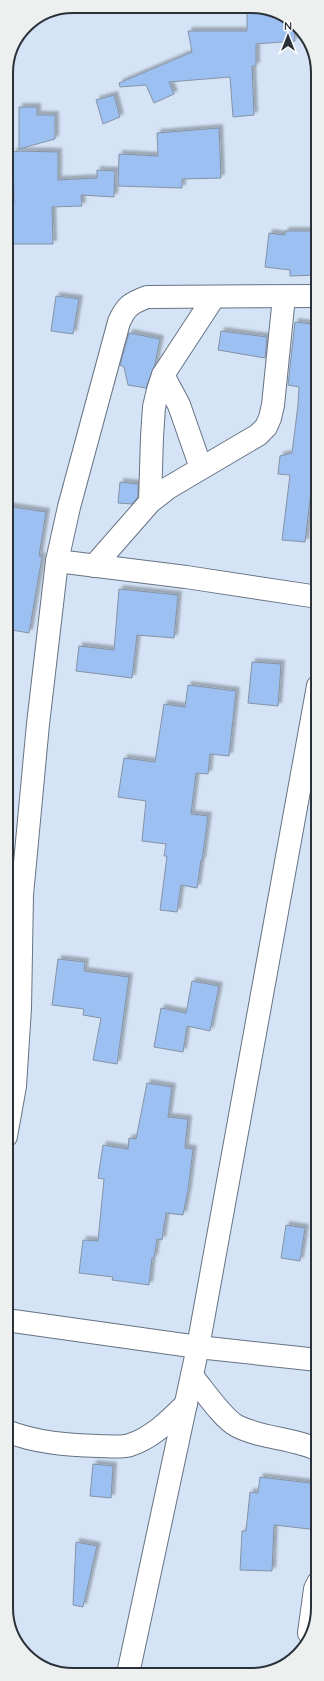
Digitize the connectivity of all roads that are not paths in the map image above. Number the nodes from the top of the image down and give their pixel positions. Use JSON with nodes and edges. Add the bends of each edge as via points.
{"nodes":[{"id":1,"x":311,"y":296,"type":"edge"},
{"id":2,"x":214,"y":297,"type":"junction"},
{"id":3,"x":284,"y":297,"type":"junction"},
{"id":4,"x":164,"y":375,"type":"junction"},
{"id":5,"x":201,"y":468,"type":"junction"},
{"id":6,"x":150,"y":502,"type":"junction"},
{"id":7,"x":58,"y":561,"type":"junction"},
{"id":8,"x":94,"y":566,"type":"junction"},
{"id":9,"x":311,"y":595,"type":"edge"},
{"id":10,"x":311,"y":725,"type":"edge"},
{"id":11,"x":13,"y":1097,"type":"edge"},
{"id":12,"x":13,"y":1321,"type":"edge"},
{"id":13,"x":198,"y":1347,"type":"junction"},
{"id":14,"x":311,"y":1359,"type":"edge"},
{"id":15,"x":192,"y":1376,"type":"junction"},
{"id":16,"x":186,"y":1404,"type":"junction"},
{"id":17,"x":13,"y":1433,"type":"edge"},
{"id":18,"x":311,"y":1448,"type":"edge"},
{"id":19,"x":129,"y":1668,"type":"edge"}],
"edges":[{"from":1,"to":3,"type":"street"},
{"from":2,"to":3,"type":"street"},
{"from":2,"to":4,"type":"street"},
{"from":2,"to":7,"type":"street","via":[[147,297],[125,309],[116,330],[69,507]]},
{"from":3,"to":5,"type":"street","via":[[273,405],[266,427],[258,435]]},
{"from":4,"to":5,"type":"street","via":[[179,405]]},
{"from":4,"to":6,"type":"street","via":[[154,407]]},
{"from":5,"to":6,"type":"street"},
{"from":6,"to":8,"type":"street"},
{"from":7,"to":8,"type":"street"},
{"from":7,"to":11,"type":"street","via":[[38,724],[22,895],[19,1016]]},
{"from":8,"to":9,"type":"street"},
{"from":10,"to":13,"type":"street"},
{"from":12,"to":13,"type":"street"},
{"from":13,"to":14,"type":"street"},
{"from":13,"to":15,"type":"street"},
{"from":15,"to":16,"type":"street"},
{"from":15,"to":18,"type":"street","via":[[236,1426]]},
{"from":16,"to":17,"type":"street","via":[[151,1434],[128,1446],[53,1444]]},
{"from":16,"to":19,"type":"street"}]}
